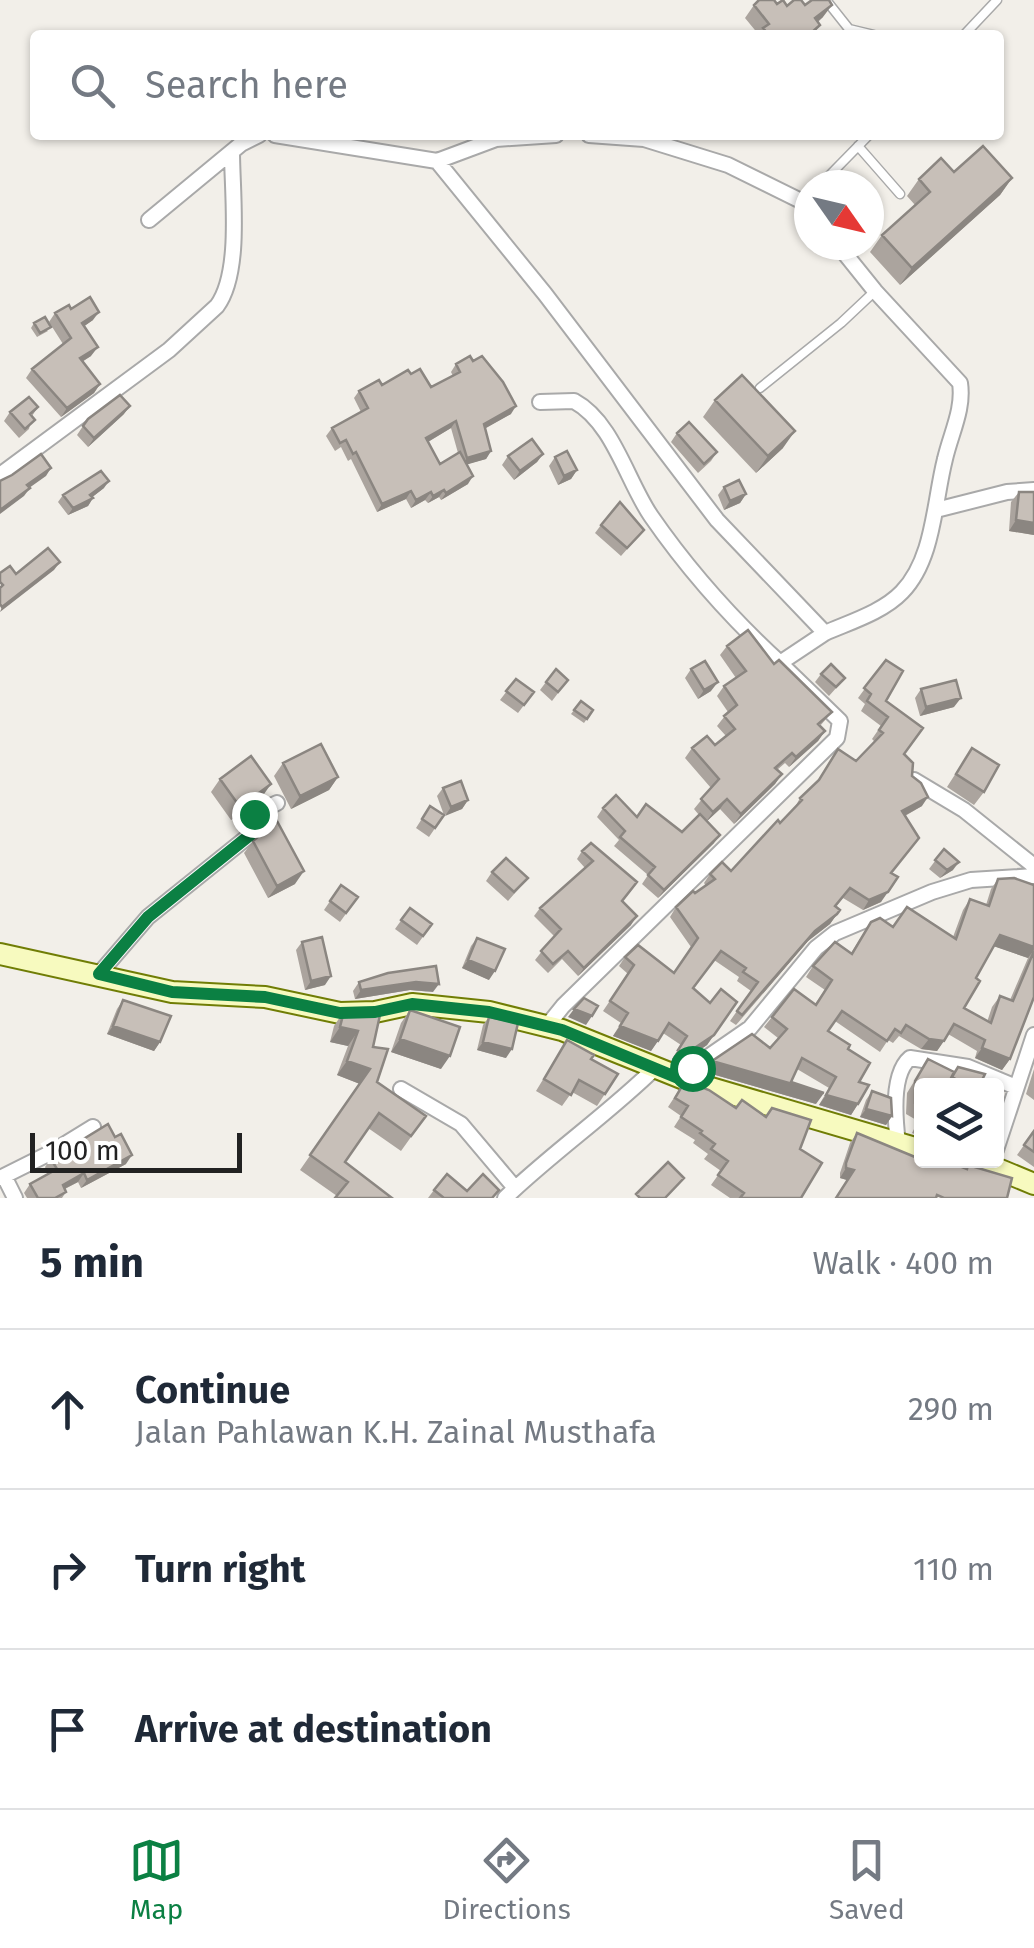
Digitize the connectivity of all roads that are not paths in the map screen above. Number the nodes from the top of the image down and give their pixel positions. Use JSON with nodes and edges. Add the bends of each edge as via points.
{"nodes":[{"id":1,"x":826,"y":0,"type":"edge"},
{"id":2,"x":996,"y":0,"type":"edge"},
{"id":3,"x":853,"y":30,"type":"edge"},
{"id":4,"x":969,"y":30,"type":"edge"},
{"id":5,"x":250,"y":140,"type":"edge"},
{"id":6,"x":306,"y":140,"type":"edge"},
{"id":7,"x":493,"y":140,"type":"edge"},
{"id":8,"x":650,"y":140,"type":"edge"},
{"id":9,"x":863,"y":140,"type":"edge"},
{"id":10,"x":858,"y":146,"type":"junction"},
{"id":11,"x":232,"y":152,"type":"junction"},
{"id":12,"x":437,"y":161,"type":"junction"},
{"id":13,"x":835,"y":170,"type":"edge"},
{"id":14,"x":900,"y":194,"type":"dead end"},
{"id":15,"x":794,"y":197,"type":"edge"},
{"id":16,"x":149,"y":220,"type":"dead end"},
{"id":17,"x":850,"y":260,"type":"edge"},
{"id":18,"x":875,"y":291,"type":"junction"},
{"id":19,"x":760,"y":388,"type":"edge"},
{"id":20,"x":540,"y":402,"type":"dead end"},
{"id":21,"x":0,"y":475,"type":"edge"},
{"id":22,"x":1034,"y":490,"type":"edge"},
{"id":23,"x":936,"y":510,"type":"junction"},
{"id":24,"x":825,"y":632,"type":"junction"},
{"id":25,"x":780,"y":662,"type":"junction"},
{"id":26,"x":914,"y":780,"type":"edge"},
{"id":27,"x":277,"y":803,"type":"dead end"},
{"id":28,"x":1034,"y":866,"type":"edge"},
{"id":29,"x":1034,"y":876,"type":"edge"},
{"id":30,"x":0,"y":954,"type":"edge"},
{"id":31,"x":99,"y":974,"type":"junction"},
{"id":32,"x":547,"y":1026,"type":"junction"},
{"id":33,"x":1034,"y":1035,"type":"edge"},
{"id":34,"x":655,"y":1068,"type":"junction"},
{"id":35,"x":678,"y":1078,"type":"junction"},
{"id":36,"x":1016,"y":1088,"type":"junction"},
{"id":37,"x":401,"y":1089,"type":"dead end"},
{"id":38,"x":93,"y":1127,"type":"dead end"},
{"id":39,"x":1004,"y":1129,"type":"edge"},
{"id":40,"x":898,"y":1143,"type":"junction"},
{"id":41,"x":914,"y":1148,"type":"edge"},
{"id":42,"x":1004,"y":1165,"type":"edge"},
{"id":43,"x":2,"y":1177,"type":"edge"},
{"id":44,"x":1034,"y":1184,"type":"edge"},
{"id":45,"x":510,"y":1193,"type":"edge"},
{"id":46,"x":16,"y":1198,"type":"edge"}],
"edges":[{"from":1,"to":3,"type":"lane"},
{"from":2,"to":4,"type":"lane"},
{"from":5,"to":11,"type":"street"},
{"from":6,"to":12,"type":"street"},
{"from":7,"to":12,"type":"street"},
{"from":8,"to":15,"type":"street","via":[[728,165]]},
{"from":9,"to":10,"type":"lane"},
{"from":10,"to":13,"type":"lane"},
{"from":10,"to":14,"type":"lane"},
{"from":11,"to":16,"type":"street"},
{"from":11,"to":21,"type":"street","via":[[232,261],[223,298],[169,350]]},
{"from":12,"to":24,"type":"street","via":[[717,520]]},
{"from":17,"to":18,"type":"street"},
{"from":18,"to":19,"type":"lane"},
{"from":18,"to":23,"type":"street","via":[[960,383]]},
{"from":20,"to":25,"type":"street","via":[[574,401],[590,414],[671,545],[712,598]]},
{"from":22,"to":23,"type":"street"},
{"from":23,"to":24,"type":"street","via":[[914,575],[900,594]]},
{"from":24,"to":25,"type":"street"},
{"from":25,"to":32,"type":"street","via":[[840,721],[837,738]]},
{"from":26,"to":28,"type":"street"},
{"from":27,"to":31,"type":"street","via":[[254,814],[250,835],[148,917]]},
{"from":29,"to":35,"type":"street","via":[[970,880],[835,933],[750,1028]]},
{"from":30,"to":31,"type":"street"},
{"from":31,"to":32,"type":"street","via":[[172,992],[265,997],[340,1013],[434,1005]]},
{"from":32,"to":34,"type":"street"},
{"from":33,"to":36,"type":"street"},
{"from":34,"to":35,"type":"street"},
{"from":34,"to":45,"type":"street"},
{"from":35,"to":40,"type":"street"},
{"from":36,"to":39,"type":"street"},
{"from":36,"to":40,"type":"street","via":[[958,1064],[910,1058],[902,1068],[895,1115]]},
{"from":37,"to":45,"type":"street","via":[[462,1124]]},
{"from":38,"to":43,"type":"street"},
{"from":40,"to":41,"type":"street"},
{"from":42,"to":44,"type":"street"},
{"from":43,"to":46,"type":"street"}]}
